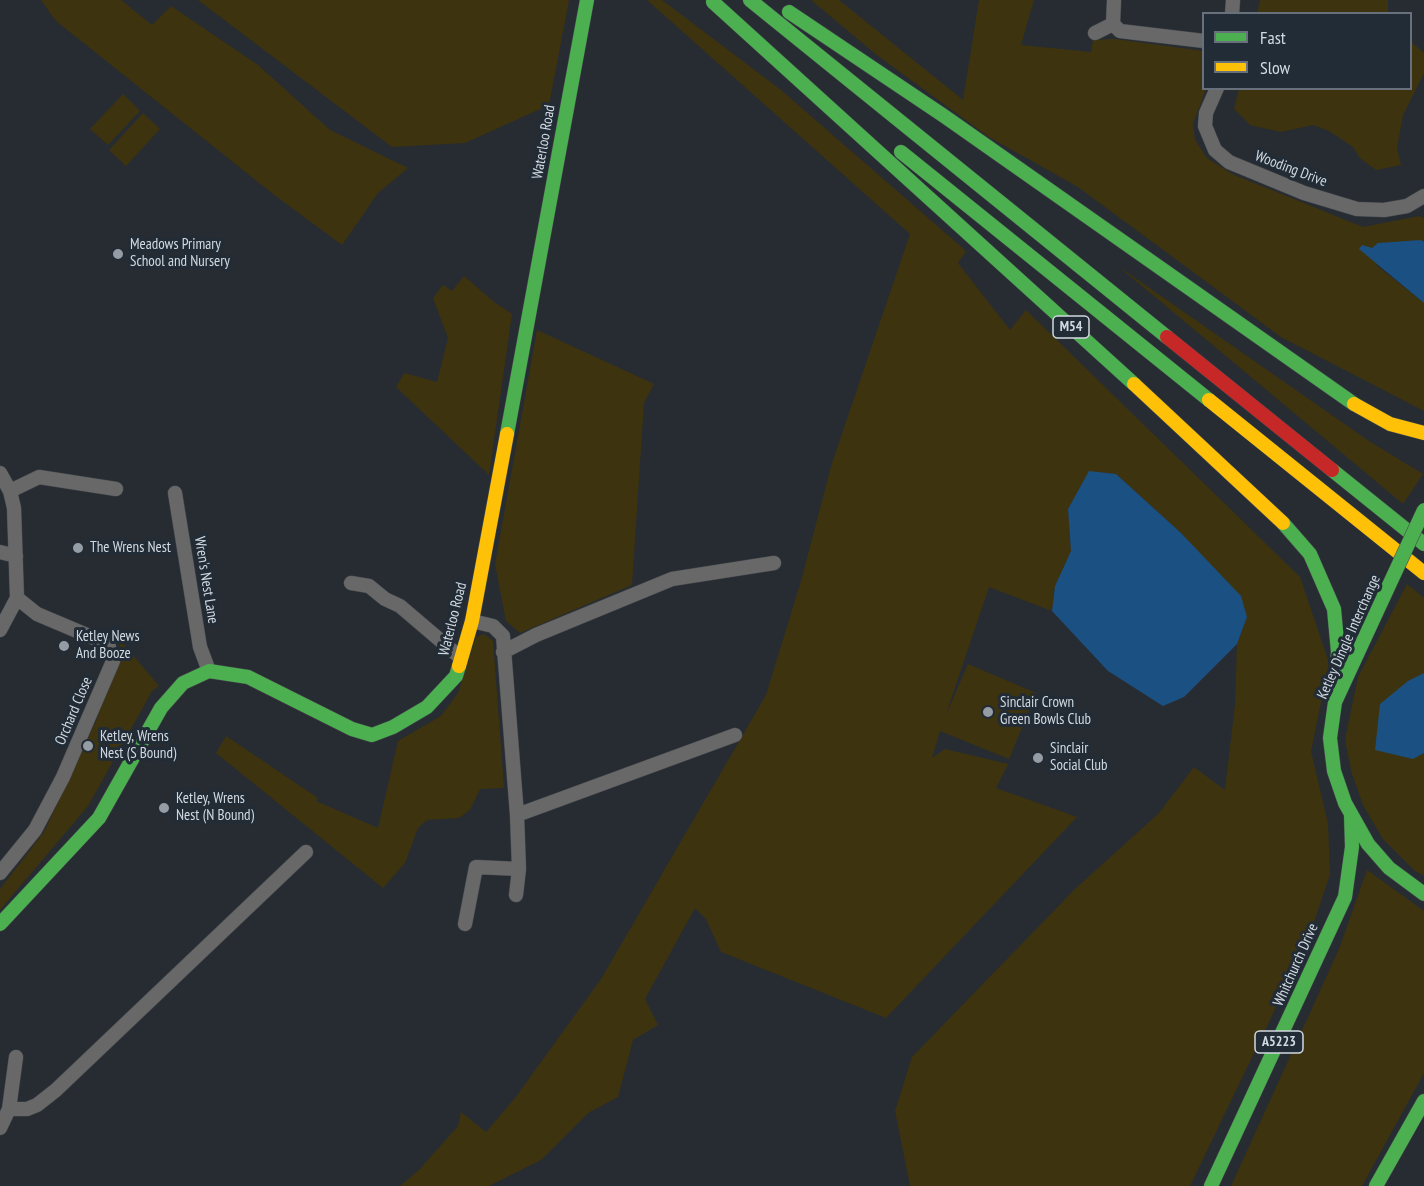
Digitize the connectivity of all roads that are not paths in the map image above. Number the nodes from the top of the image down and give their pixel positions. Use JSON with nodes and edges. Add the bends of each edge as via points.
{"nodes":[{"id":1,"x":586,"y":0,"type":"edge"},
{"id":2,"x":750,"y":0,"type":"edge"},
{"id":3,"x":771,"y":0,"type":"edge"},
{"id":4,"x":1114,"y":0,"type":"edge"},
{"id":5,"x":712,"y":1,"type":"edge"},
{"id":6,"x":1113,"y":24,"type":"junction"},
{"id":7,"x":1095,"y":33,"type":"dead end"},
{"id":8,"x":1202,"y":41,"type":"edge"},
{"id":9,"x":1216,"y":90,"type":"edge"},
{"id":10,"x":1424,"y":196,"type":"edge"},
{"id":11,"x":1424,"y":433,"type":"edge"},
{"id":12,"x":0,"y":473,"type":"edge"},
{"id":13,"x":116,"y":489,"type":"dead end"},
{"id":14,"x":10,"y":491,"type":"junction"},
{"id":15,"x":175,"y":493,"type":"dead end"},
{"id":16,"x":1424,"y":510,"type":"edge"},
{"id":17,"x":1424,"y":544,"type":"edge"},
{"id":18,"x":0,"y":552,"type":"edge"},
{"id":19,"x":16,"y":556,"type":"junction"},
{"id":20,"x":774,"y":563,"type":"dead end"},
{"id":21,"x":1424,"y":573,"type":"edge"},
{"id":22,"x":351,"y":583,"type":"dead end"},
{"id":23,"x":17,"y":598,"type":"junction"},
{"id":24,"x":472,"y":621,"type":"junction"},
{"id":25,"x":0,"y":630,"type":"edge"},
{"id":26,"x":503,"y":652,"type":"junction"},
{"id":27,"x":461,"y":658,"type":"junction"},
{"id":28,"x":209,"y":670,"type":"junction"},
{"id":29,"x":1335,"y":702,"type":"junction"},
{"id":30,"x":735,"y":735,"type":"dead end"},
{"id":31,"x":517,"y":815,"type":"junction"},
{"id":32,"x":1351,"y":815,"type":"junction"},
{"id":33,"x":306,"y":852,"type":"dead end"},
{"id":34,"x":519,"y":869,"type":"junction"},
{"id":35,"x":0,"y":873,"type":"edge"},
{"id":36,"x":1424,"y":894,"type":"edge"},
{"id":37,"x":516,"y":895,"type":"dead end"},
{"id":38,"x":0,"y":924,"type":"edge"},
{"id":39,"x":465,"y":924,"type":"dead end"},
{"id":40,"x":16,"y":1057,"type":"dead end"},
{"id":41,"x":1424,"y":1101,"type":"edge"},
{"id":42,"x":9,"y":1109,"type":"junction"},
{"id":43,"x":0,"y":1128,"type":"edge"},
{"id":44,"x":1211,"y":1186,"type":"edge"},
{"id":45,"x":1376,"y":1186,"type":"edge"}],
"edges":[{"from":1,"to":24,"type":"main road","name":"Waterloo Road"},
{"from":2,"to":17,"type":"main road"},
{"from":3,"to":11,"type":"main road","via":[[944,116],[1360,408],[1390,424]]},
{"from":4,"to":6,"type":"street"},
{"from":5,"to":21,"type":"main road","number":"M54"},
{"from":5,"to":29,"type":"main road","number":"M54","via":[[1274,513],[1310,554],[1334,609],[1338,652]]},
{"from":6,"to":7,"type":"street"},
{"from":6,"to":8,"type":"street","via":[[1130,34]]},
{"from":9,"to":10,"type":"street","name":"Wooding Drive","via":[[1205,126],[1215,150],[1229,162],[1304,193],[1357,209],[1407,206]]},
{"from":12,"to":14,"type":"street"},
{"from":13,"to":14,"type":"street","via":[[39,477]]},
{"from":14,"to":19,"type":"street"},
{"from":15,"to":28,"type":"street","name":"Wren's Nest Lane","via":[[200,647]]},
{"from":16,"to":29,"type":"main road","name":"Ketley Dingle Interchange","bridge":true},
{"from":18,"to":19,"type":"street"},
{"from":19,"to":23,"type":"street"},
{"from":20,"to":26,"type":"street","via":[[672,579],[536,634]]},
{"from":22,"to":27,"type":"street","via":[[369,586],[400,606]]},
{"from":23,"to":25,"type":"street"},
{"from":23,"to":35,"type":"street","name":"Orchard Close","via":[[37,614],[108,644],[113,661],[63,777],[40,820]]},
{"from":24,"to":26,"type":"street","via":[[499,629]]},
{"from":24,"to":27,"type":"main road","name":"Waterloo Road"},
{"from":26,"to":31,"type":"street"},
{"from":27,"to":28,"type":"main road","name":"Waterloo Road","via":[[456,676],[427,707],[372,735],[352,729],[248,677]]},
{"from":28,"to":38,"type":"main road","via":[[183,682],[161,708],[99,818]]},
{"from":29,"to":32,"type":"main road","name":"Ketley Dingle Interchange","via":[[1330,738],[1334,771]]},
{"from":30,"to":31,"type":"street"},
{"from":31,"to":34,"type":"street"},
{"from":32,"to":36,"type":"main road","name":"Ketley Dingle Interchange","via":[[1368,844],[1389,868]]},
{"from":32,"to":44,"type":"main road","name":"Whitchurch Drive","number":"A5223","via":[[1352,847],[1345,897]]},
{"from":33,"to":42,"type":"street","via":[[56,1090],[38,1105]]},
{"from":34,"to":37,"type":"street"},
{"from":34,"to":39,"type":"street","via":[[476,867]]},
{"from":40,"to":42,"type":"street"},
{"from":41,"to":45,"type":"main road"},
{"from":42,"to":43,"type":"street"}]}
